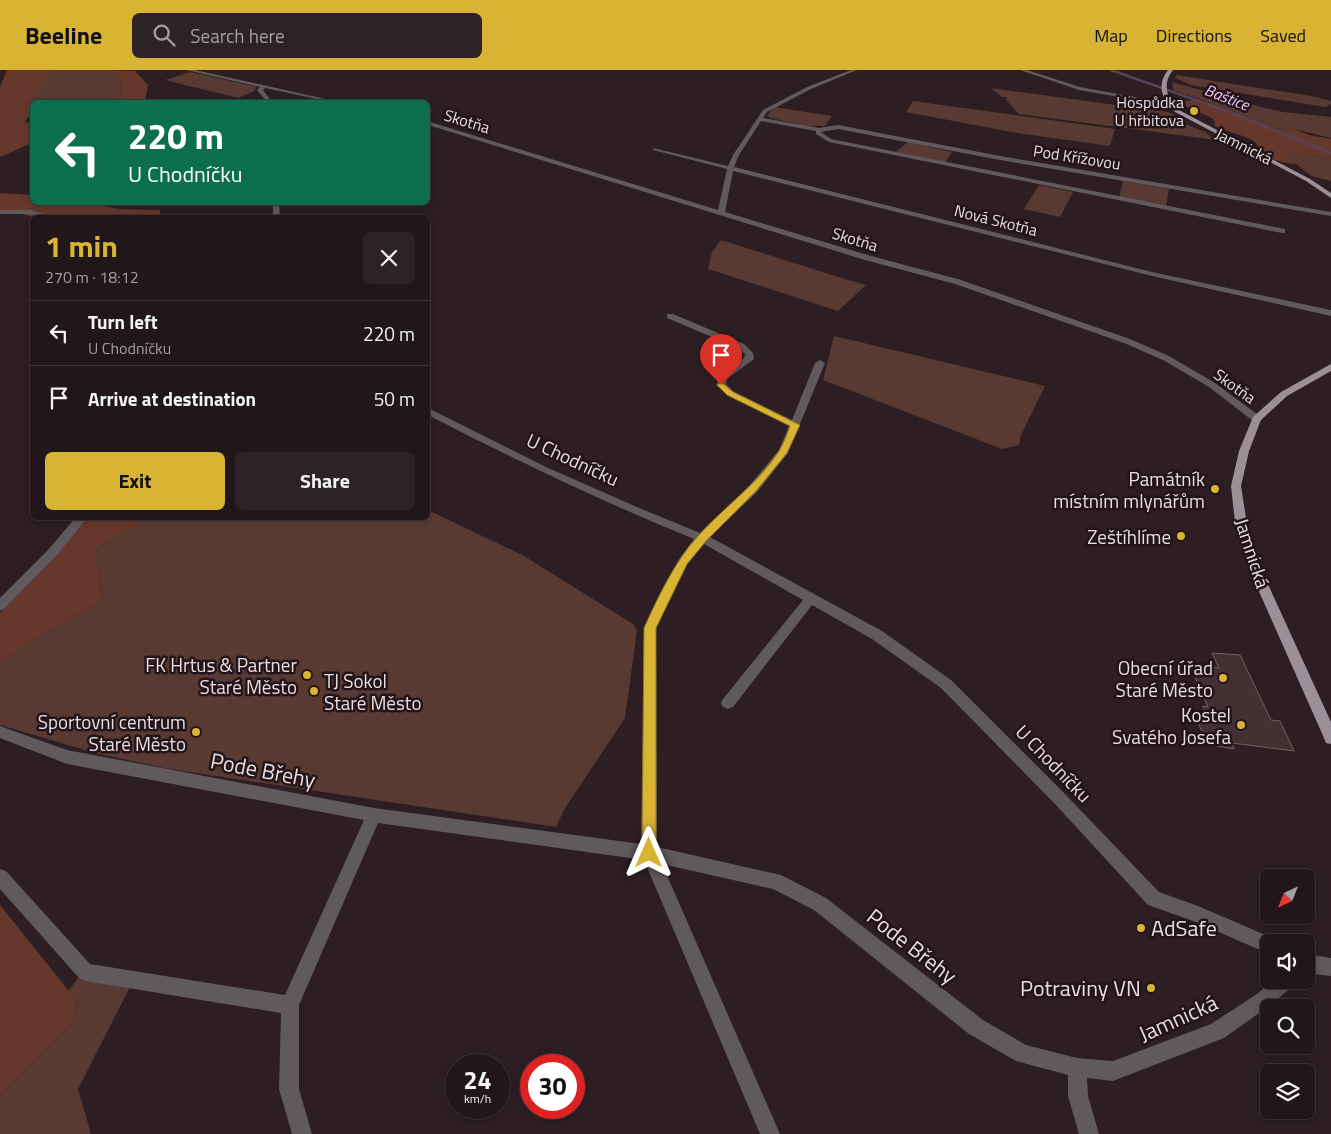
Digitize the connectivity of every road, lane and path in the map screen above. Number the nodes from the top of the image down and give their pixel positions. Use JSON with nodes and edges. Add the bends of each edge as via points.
{"nodes":[{"id":1,"x":188,"y":70,"type":"edge"},
{"id":2,"x":855,"y":70,"type":"edge"},
{"id":3,"x":1022,"y":70,"type":"edge"},
{"id":4,"x":1171,"y":70,"type":"edge"},
{"id":5,"x":263,"y":87,"type":"junction"},
{"id":6,"x":268,"y":100,"type":"edge"},
{"id":7,"x":326,"y":100,"type":"edge"},
{"id":8,"x":1170,"y":104,"type":"junction"},
{"id":9,"x":760,"y":120,"type":"junction"},
{"id":10,"x":430,"y":124,"type":"edge"},
{"id":11,"x":819,"y":130,"type":"junction"},
{"id":12,"x":654,"y":149,"type":"dead end"},
{"id":13,"x":731,"y":167,"type":"junction"},
{"id":14,"x":1331,"y":196,"type":"edge"},
{"id":15,"x":0,"y":212,"type":"edge"},
{"id":16,"x":721,"y":212,"type":"junction"},
{"id":17,"x":1331,"y":214,"type":"edge"},
{"id":18,"x":43,"y":215,"type":"edge"},
{"id":19,"x":1282,"y":231,"type":"dead end"},
{"id":20,"x":1331,"y":313,"type":"edge"},
{"id":21,"x":670,"y":316,"type":"dead end"},
{"id":22,"x":820,"y":362,"type":"dead end"},
{"id":23,"x":1331,"y":367,"type":"edge"},
{"id":24,"x":430,"y":413,"type":"edge"},
{"id":25,"x":1256,"y":419,"type":"junction"},
{"id":26,"x":795,"y":425,"type":"junction"},
{"id":27,"x":79,"y":520,"type":"edge"},
{"id":28,"x":702,"y":538,"type":"junction"},
{"id":29,"x":811,"y":598,"type":"junction"},
{"id":30,"x":0,"y":606,"type":"edge"},
{"id":31,"x":728,"y":703,"type":"dead end"},
{"id":32,"x":0,"y":732,"type":"edge"},
{"id":33,"x":1331,"y":738,"type":"edge"},
{"id":34,"x":374,"y":815,"type":"junction"},
{"id":35,"x":649,"y":853,"type":"junction"},
{"id":36,"x":0,"y":877,"type":"edge"},
{"id":37,"x":1260,"y":941,"type":"edge"},
{"id":38,"x":1315,"y":964,"type":"edge"},
{"id":39,"x":1331,"y":967,"type":"edge"},
{"id":40,"x":1276,"y":989,"type":"edge"},
{"id":41,"x":290,"y":1004,"type":"junction"},
{"id":42,"x":1077,"y":1068,"type":"junction"},
{"id":43,"x":302,"y":1134,"type":"edge"},
{"id":44,"x":770,"y":1134,"type":"edge"},
{"id":45,"x":1089,"y":1134,"type":"edge"}],
"edges":[{"from":1,"to":5,"type":"street"},
{"from":2,"to":9,"type":"street","via":[[772,106]]},
{"from":3,"to":8,"type":"street","via":[[1079,88]]},
{"from":4,"to":8,"type":"main road","name":"Jamnická","via":[[1166,74],[1164,89]]},
{"from":5,"to":6,"type":"street","via":[[260,90]]},
{"from":5,"to":7,"type":"street"},
{"from":8,"to":14,"type":"main road","name":"Jamnická","via":[[1183,115],[1279,164]]},
{"from":9,"to":11,"type":"street","name":"Pod Křížovou"},
{"from":9,"to":13,"type":"street"},
{"from":10,"to":16,"type":"street","name":"Skotňa"},
{"from":11,"to":17,"type":"street","name":"Pod Křížovou","via":[[838,127]]},
{"from":11,"to":19,"type":"street","name":"Pod Křížovou","via":[[821,137],[829,140]]},
{"from":12,"to":13,"type":"street","name":"Nová Skotňa"},
{"from":13,"to":16,"type":"street"},
{"from":13,"to":20,"type":"street","name":"Nová Skotňa","via":[[1152,274]]},
{"from":15,"to":18,"type":"street"},
{"from":16,"to":25,"type":"street","name":"Skotňa","via":[[958,282],[1127,342],[1166,358],[1212,384]]},
{"from":21,"to":26,"type":"street","via":[[741,346],[749,353],[749,359],[723,378],[721,385],[730,393]]},
{"from":22,"to":26,"type":"street"},
{"from":23,"to":25,"type":"main road","name":"Jamnická","via":[[1284,394]]},
{"from":24,"to":28,"type":"street","name":"U Chodníčku","via":[[542,469]]},
{"from":25,"to":33,"type":"main road","name":"Jamnická","via":[[1236,486],[1242,531],[1255,569]]},
{"from":26,"to":28,"type":"street","via":[[784,451],[753,488]]},
{"from":27,"to":30,"type":"street"},
{"from":28,"to":29,"type":"street","name":"U Chodníčku"},
{"from":28,"to":35,"type":"street","via":[[683,562],[650,628]]},
{"from":29,"to":31,"type":"street"},
{"from":29,"to":37,"type":"street","name":"U Chodníčku","via":[[877,635],[946,684],[1154,899]]},
{"from":32,"to":34,"type":"street","name":"Pode Břehy","via":[[68,756]]},
{"from":34,"to":35,"type":"street","name":"Pode Břehy"},
{"from":34,"to":41,"type":"street"},
{"from":35,"to":42,"type":"street","name":"Pode Břehy","via":[[775,881],[820,904],[976,1027],[1023,1054]]},
{"from":35,"to":44,"type":"street"},
{"from":36,"to":41,"type":"street","via":[[86,972]]},
{"from":38,"to":39,"type":"street"},
{"from":40,"to":42,"type":"street","name":"Jamnická","via":[[1217,1031],[1113,1071]]},
{"from":41,"to":43,"type":"street","via":[[289,1089]]},
{"from":42,"to":45,"type":"street","via":[[1078,1096]]}]}
